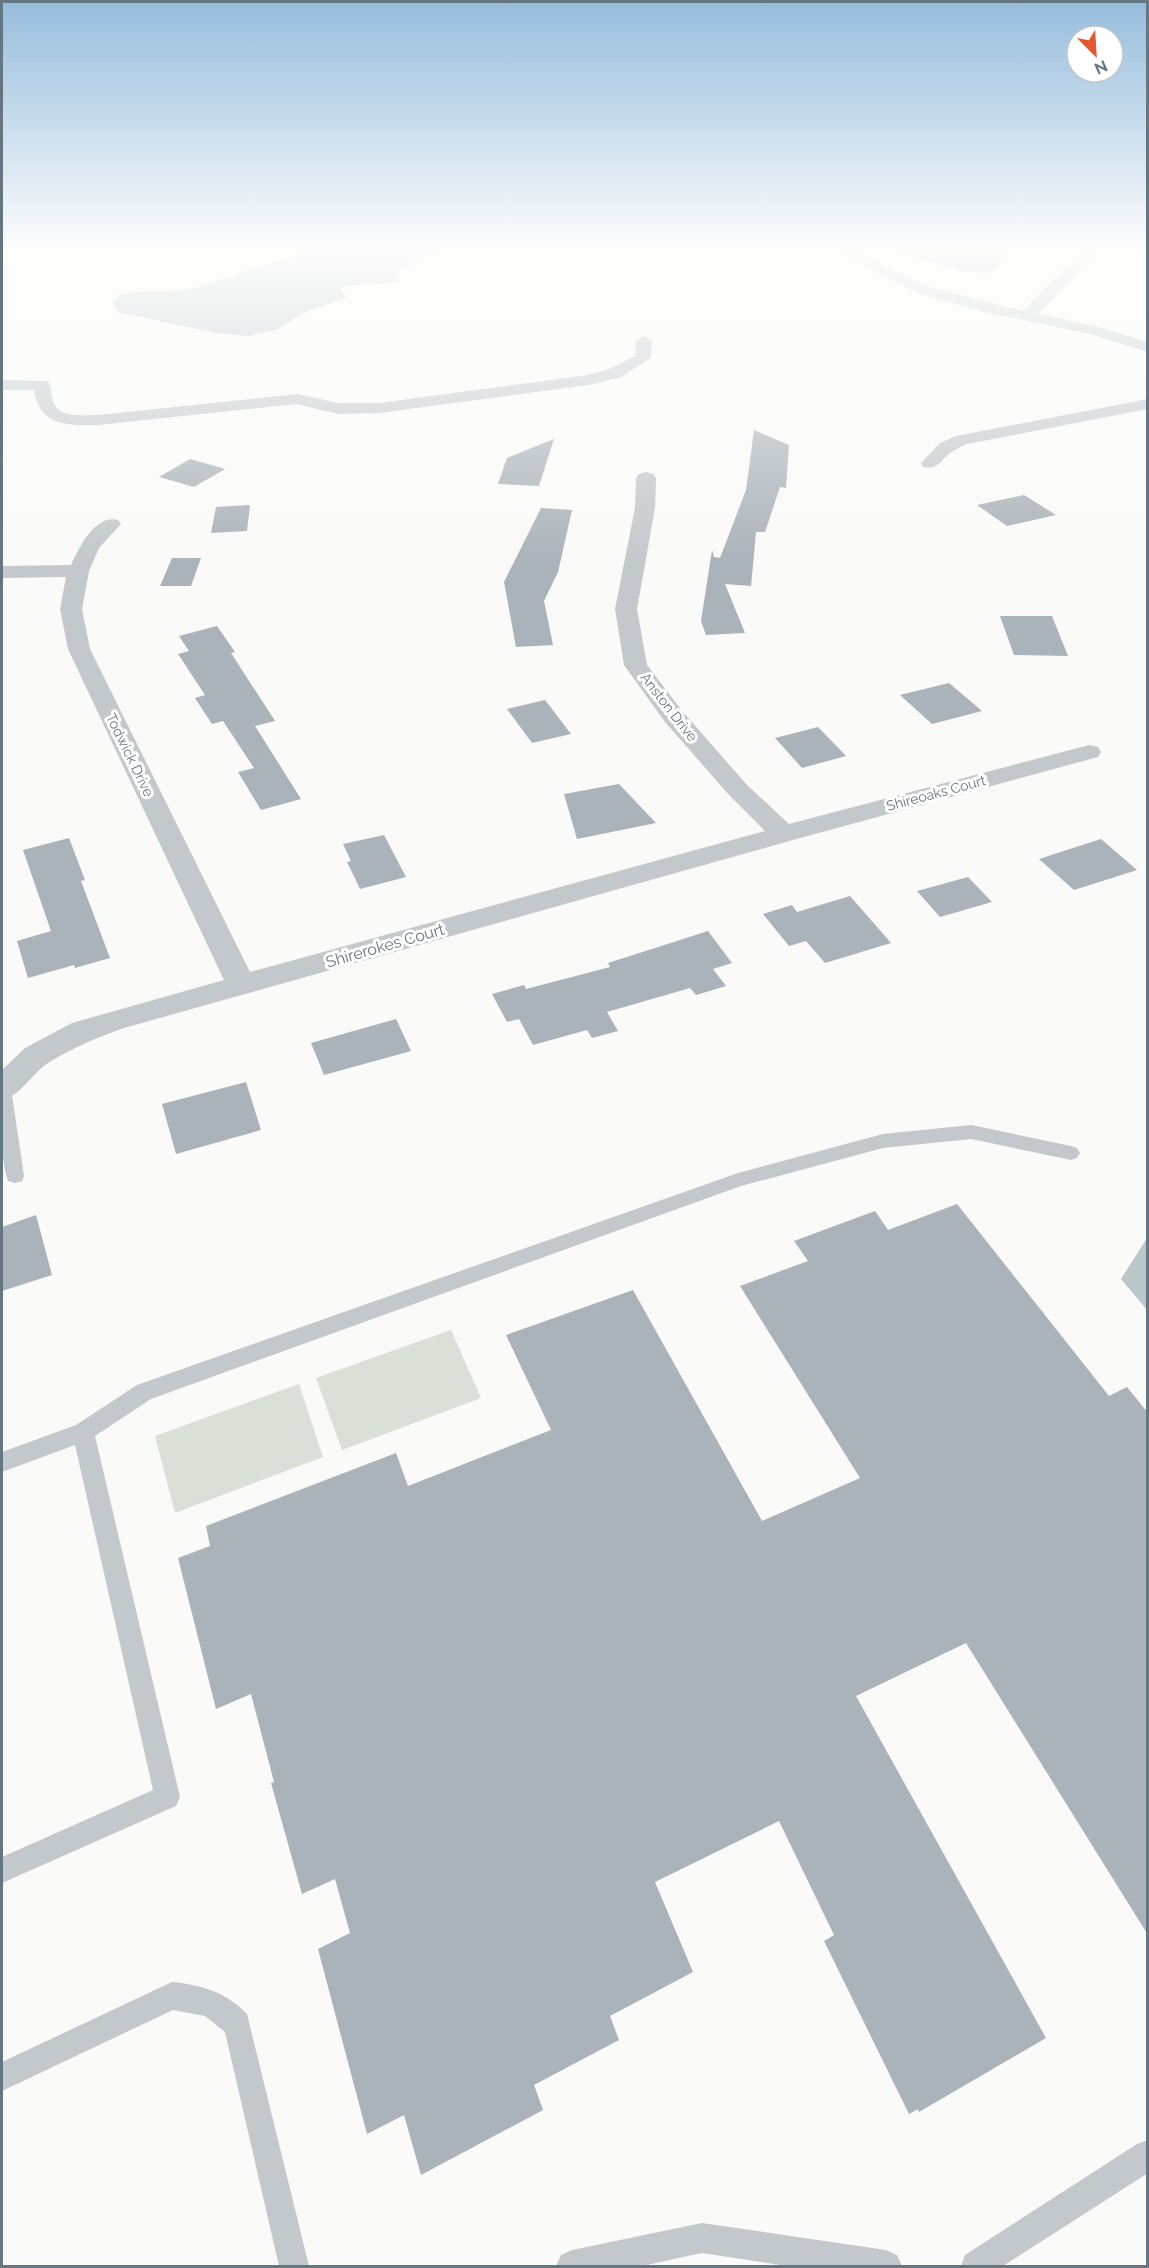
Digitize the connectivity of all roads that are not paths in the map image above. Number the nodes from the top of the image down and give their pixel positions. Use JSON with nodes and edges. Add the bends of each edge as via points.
{"nodes":[{"id":1,"x":643,"y":351,"type":"edge"},
{"id":2,"x":2,"y":385,"type":"edge"},
{"id":3,"x":1148,"y":404,"type":"edge"},
{"id":4,"x":930,"y":463,"type":"dead end"},
{"id":5,"x":646,"y":478,"type":"dead end"},
{"id":6,"x":111,"y":524,"type":"dead end"},
{"id":7,"x":78,"y":571,"type":"junction"},
{"id":8,"x":2,"y":572,"type":"edge"},
{"id":9,"x":1089,"y":752,"type":"dead end"},
{"id":10,"x":784,"y":834,"type":"junction"},
{"id":11,"x":240,"y":985,"type":"junction"},
{"id":12,"x":2,"y":1088,"type":"edge"},
{"id":13,"x":1071,"y":1153,"type":"dead end"},
{"id":14,"x":15,"y":1176,"type":"dead end"},
{"id":15,"x":83,"y":1432,"type":"junction"},
{"id":16,"x":2,"y":1462,"type":"edge"},
{"id":17,"x":2,"y":1870,"type":"edge"},
{"id":18,"x":2,"y":2077,"type":"edge"},
{"id":19,"x":1148,"y":2155,"type":"edge"},
{"id":20,"x":294,"y":2266,"type":"edge"},
{"id":21,"x":572,"y":2266,"type":"edge"},
{"id":22,"x":886,"y":2266,"type":"edge"},
{"id":23,"x":976,"y":2266,"type":"edge"}],
"edges":[{"from":1,"to":2,"type":"street","via":[[643,358],[615,373],[589,380],[348,410],[298,399],[71,420],[52,414],[45,404],[42,385]]},
{"from":3,"to":4,"type":"street","via":[[962,440],[946,447]]},
{"from":5,"to":10,"type":"street","name":"Anston Drive","via":[[645,508],[626,609],[636,665],[674,717],[739,791]]},
{"from":6,"to":7,"type":"street","name":"Todwick Drive","via":[[90,546]]},
{"from":7,"to":8,"type":"street"},
{"from":7,"to":11,"type":"street","name":"Todwick Drive","via":[[72,609],[79,649]]},
{"from":9,"to":10,"type":"street","name":"Shireoaks Court"},
{"from":10,"to":11,"type":"street","name":"Shirerokes Court"},
{"from":11,"to":12,"type":"street","name":"Shirerokes Court","via":[[83,1031],[36,1056]]},
{"from":12,"to":14,"type":"lane"},
{"from":13,"to":15,"type":"lane","via":[[971,1132],[883,1141],[738,1180],[144,1392]]},
{"from":15,"to":16,"type":"lane"},
{"from":15,"to":17,"type":"lane","via":[[167,1797]]},
{"from":18,"to":20,"type":"lane","via":[[172,1996],[202,1999],[225,2010],[237,2024]]},
{"from":19,"to":23,"type":"lane"},
{"from":21,"to":22,"type":"lane","via":[[702,2238]]}]}
